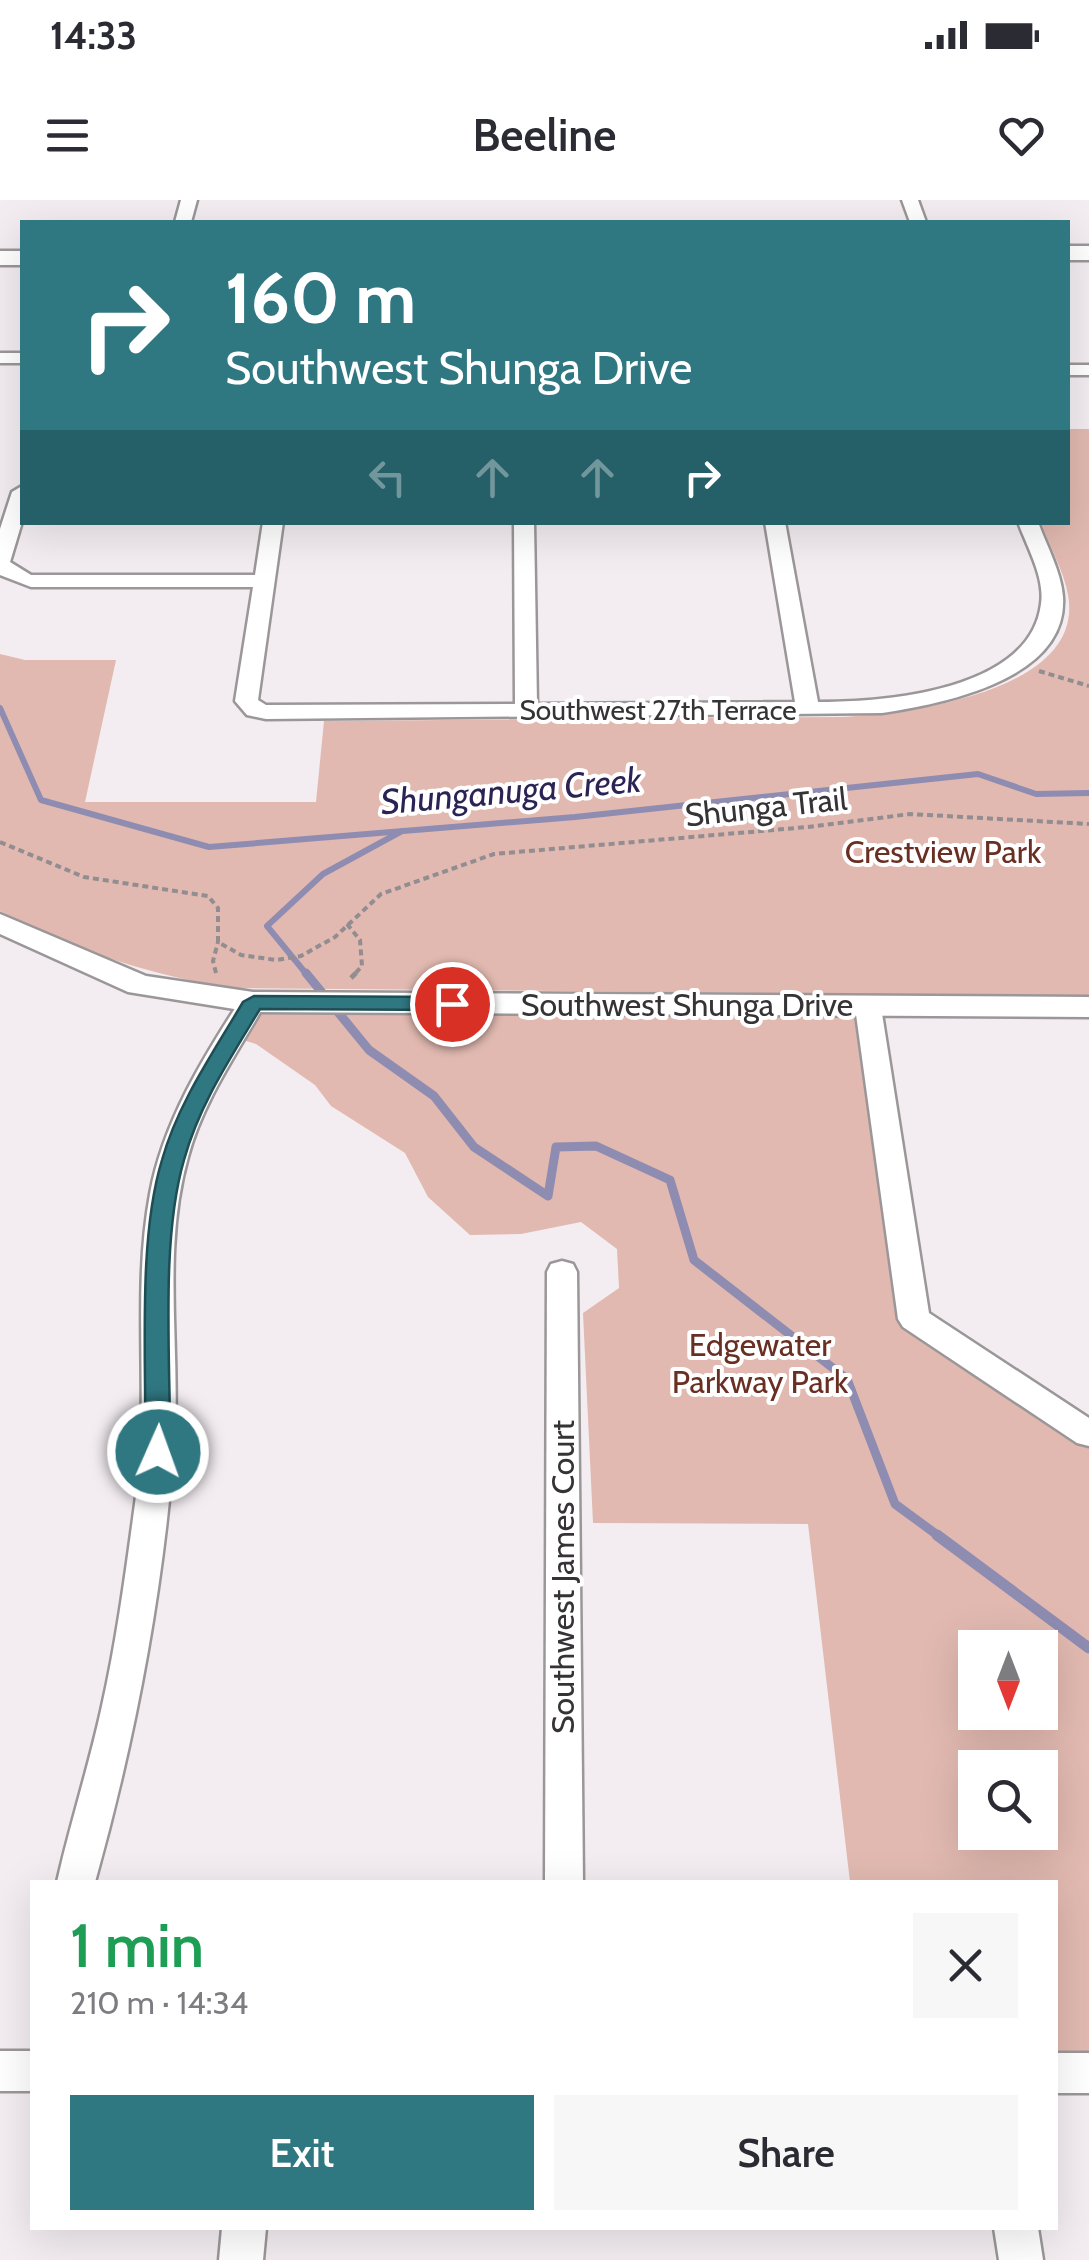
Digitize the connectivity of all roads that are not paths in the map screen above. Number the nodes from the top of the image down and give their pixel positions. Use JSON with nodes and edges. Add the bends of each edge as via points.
{"nodes":[{"id":1,"x":19,"y":480,"type":"edge"},
{"id":2,"x":273,"y":525,"type":"edge"},
{"id":3,"x":524,"y":525,"type":"edge"},
{"id":4,"x":776,"y":525,"type":"edge"},
{"id":5,"x":1029,"y":525,"type":"edge"},
{"id":6,"x":2,"y":566,"type":"edge"},
{"id":7,"x":264,"y":581,"type":"junction"},
{"id":8,"x":808,"y":709,"type":"junction"},
{"id":9,"x":526,"y":710,"type":"junction"},
{"id":10,"x":0,"y":923,"type":"edge"},
{"id":11,"x":254,"y":1002,"type":"junction"},
{"id":12,"x":868,"y":1006,"type":"junction"},
{"id":13,"x":1089,"y":1006,"type":"edge"},
{"id":14,"x":562,"y":1272,"type":"dead end"},
{"id":15,"x":1089,"y":1434,"type":"edge"},
{"id":16,"x":77,"y":1880,"type":"edge"},
{"id":17,"x":564,"y":1880,"type":"edge"},
{"id":18,"x":0,"y":2072,"type":"edge"},
{"id":19,"x":30,"y":2072,"type":"edge"},
{"id":20,"x":1058,"y":2073,"type":"edge"},
{"id":21,"x":1089,"y":2073,"type":"edge"},
{"id":22,"x":244,"y":2230,"type":"edge"},
{"id":23,"x":1016,"y":2230,"type":"edge"},
{"id":24,"x":241,"y":2260,"type":"edge"},
{"id":25,"x":1021,"y":2260,"type":"edge"}],
"edges":[{"from":1,"to":6,"type":"street"},
{"from":2,"to":7,"type":"street"},
{"from":3,"to":9,"type":"street"},
{"from":4,"to":8,"type":"street"},
{"from":5,"to":8,"type":"street","name":"Southwest 27th Terrace","via":[[1052,603],[1044,630],[1016,662],[977,683],[921,700]]},
{"from":6,"to":7,"type":"street","via":[[31,580]]},
{"from":7,"to":9,"type":"street","name":"Southwest 27th Terrace","via":[[250,707]]},
{"from":8,"to":9,"type":"street","name":"Southwest 27th Terrace"},
{"from":10,"to":11,"type":"street","name":"Southwest Shunga Drive","via":[[139,985]]},
{"from":11,"to":12,"type":"street","name":"Southwest Shunga Drive"},
{"from":11,"to":16,"type":"street","via":[[192,1108],[165,1190],[158,1452],[150,1516],[115,1733]]},
{"from":12,"to":13,"type":"street","name":"Southwest Shunga Drive"},
{"from":12,"to":15,"type":"street","via":[[914,1319]]},
{"from":14,"to":17,"type":"street","name":"Southwest James Court"},
{"from":18,"to":19,"type":"street"},
{"from":20,"to":21,"type":"street"},
{"from":22,"to":24,"type":"street"},
{"from":23,"to":25,"type":"street"}]}
